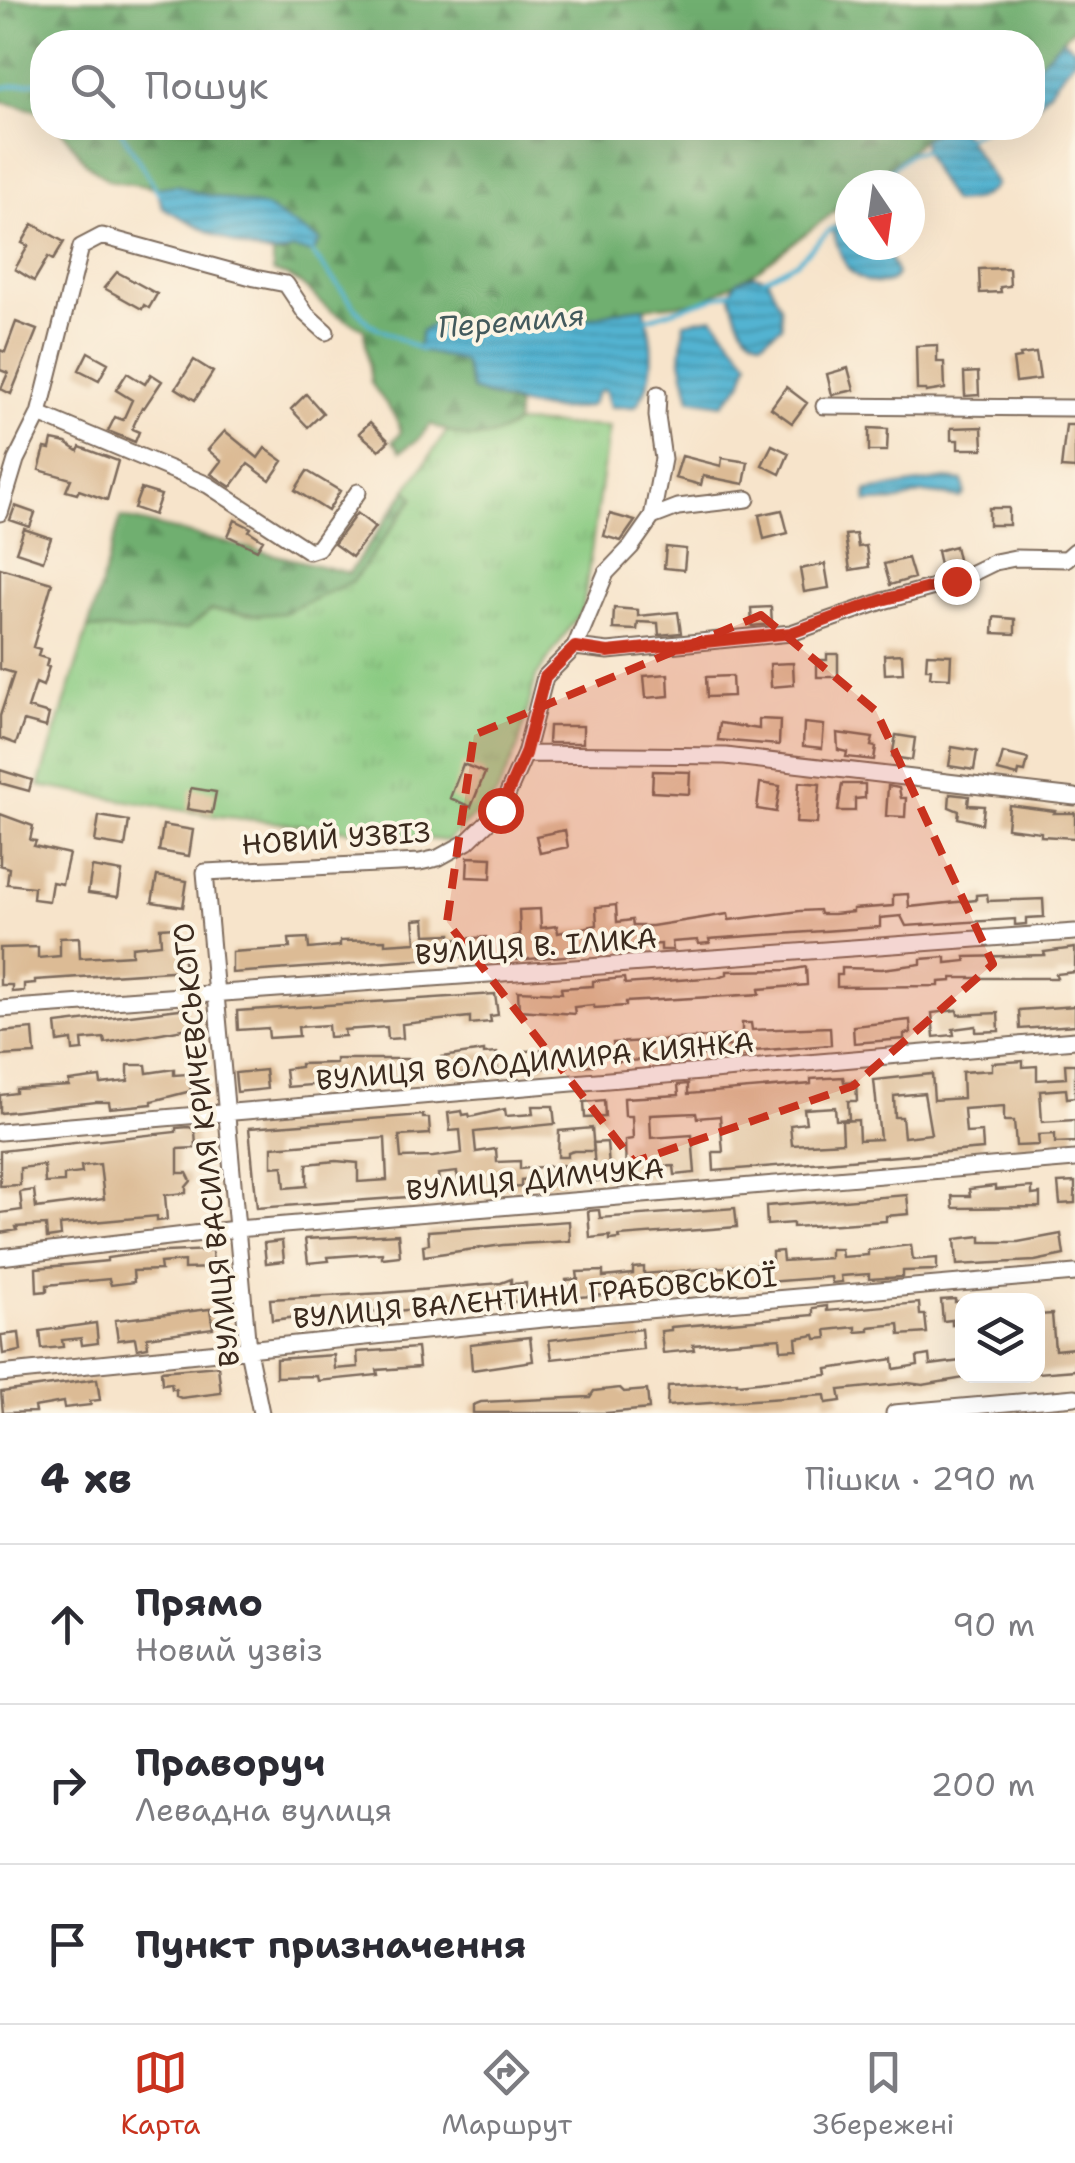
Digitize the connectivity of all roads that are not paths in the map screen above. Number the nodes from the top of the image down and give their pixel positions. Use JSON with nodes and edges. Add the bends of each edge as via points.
{"nodes":[{"id":1,"x":326,"y":332,"type":"dead end"},
{"id":2,"x":658,"y":394,"type":"dead end"},
{"id":3,"x":824,"y":406,"type":"dead end"},
{"id":4,"x":1075,"y":408,"type":"edge"},
{"id":5,"x":39,"y":414,"type":"junction"},
{"id":6,"x":8,"y":458,"type":"edge"},
{"id":7,"x":358,"y":492,"type":"dead end"},
{"id":8,"x":747,"y":499,"type":"dead end"},
{"id":9,"x":0,"y":513,"type":"edge"},
{"id":10,"x":652,"y":517,"type":"junction"},
{"id":11,"x":1075,"y":551,"type":"edge"},
{"id":12,"x":575,"y":647,"type":"junction"},
{"id":13,"x":525,"y":754,"type":"junction"},
{"id":14,"x":1075,"y":797,"type":"edge"},
{"id":15,"x":204,"y":872,"type":"joint"},
{"id":16,"x":1075,"y":932,"type":"edge"},
{"id":17,"x":215,"y":994,"type":"junction"},
{"id":18,"x":0,"y":1009,"type":"edge"},
{"id":19,"x":1075,"y":1040,"type":"edge"},
{"id":20,"x":224,"y":1112,"type":"junction"},
{"id":21,"x":0,"y":1132,"type":"edge"},
{"id":22,"x":1075,"y":1159,"type":"edge"},
{"id":23,"x":236,"y":1229,"type":"junction"},
{"id":24,"x":0,"y":1257,"type":"edge"},
{"id":25,"x":1075,"y":1273,"type":"edge"},
{"id":26,"x":248,"y":1350,"type":"junction"},
{"id":27,"x":0,"y":1374,"type":"edge"},
{"id":28,"x":1075,"y":1397,"type":"edge"},
{"id":29,"x":261,"y":1413,"type":"edge"},
{"id":30,"x":894,"y":1413,"type":"edge"}],
"edges":[{"from":1,"to":5,"type":"street","via":[[286,284],[102,236],[81,247]]},
{"from":2,"to":10,"type":"street","via":[[663,459]]},
{"from":3,"to":4,"type":"street"},
{"from":5,"to":6,"type":"street"},
{"from":5,"to":7,"type":"street","via":[[208,485],[309,551],[318,548]]},
{"from":6,"to":9,"type":"street"},
{"from":8,"to":10,"type":"street"},
{"from":10,"to":12,"type":"street","name":"НОВИЙ УЗВІЗ","via":[[606,573]]},
{"from":11,"to":12,"type":"street","via":[[1066,559],[996,562],[791,633],[608,652]]},
{"from":12,"to":13,"type":"street","name":"НОВИЙ УЗВІЗ","via":[[545,677]]},
{"from":13,"to":14,"type":"street","via":[[726,756]]},
{"from":13,"to":15,"type":"street","name":"НОВИЙ УЗВІЗ","via":[[500,810],[467,842],[438,858]]},
{"from":15,"to":17,"type":"street","name":"ВУЛИЦЯ ВАСИЛЯ КРИЧЕВСЬКОГО"},
{"from":16,"to":17,"type":"street","name":"ВУЛИЦЯ В. ІЛИКА"},
{"from":17,"to":18,"type":"street","name":"ВУЛИЦЯ В. ІЛИКА"},
{"from":17,"to":20,"type":"street","name":"ВУЛИЦЯ ВАСИЛЯ КРИЧЕВСЬКОГО"},
{"from":19,"to":20,"type":"street","name":"ВУЛИЦЯ ВОЛОДИМИРА КИЯНКА"},
{"from":20,"to":21,"type":"street","name":"ВУЛИЦЯ ВОЛОДИМИРА КИЯНКА"},
{"from":20,"to":23,"type":"street","name":"ВУЛИЦЯ ВАСИЛЯ КРИЧЕВСЬКОГО"},
{"from":22,"to":23,"type":"street","name":"ВУЛИЦЯ ДИМЧУКА"},
{"from":23,"to":24,"type":"street","name":"ВУЛИЦЯ ДИМЧУКА"},
{"from":23,"to":26,"type":"street","name":"ВУЛИЦЯ ВАСИЛЯ КРИЧЕВСЬКОГО"},
{"from":25,"to":26,"type":"street","name":"ВУЛИЦЯ ВАЛЕНТИНИ ГРАБОВСЬКОЇ"},
{"from":26,"to":27,"type":"street","name":"ВУЛИЦЯ ВАЛЕНТИНИ ГРАБОВСЬКОЇ"},
{"from":26,"to":29,"type":"street","name":"ВУЛИЦЯ ВАСИЛЯ КРИЧЕВСЬКОГО"},
{"from":28,"to":30,"type":"street"}]}
